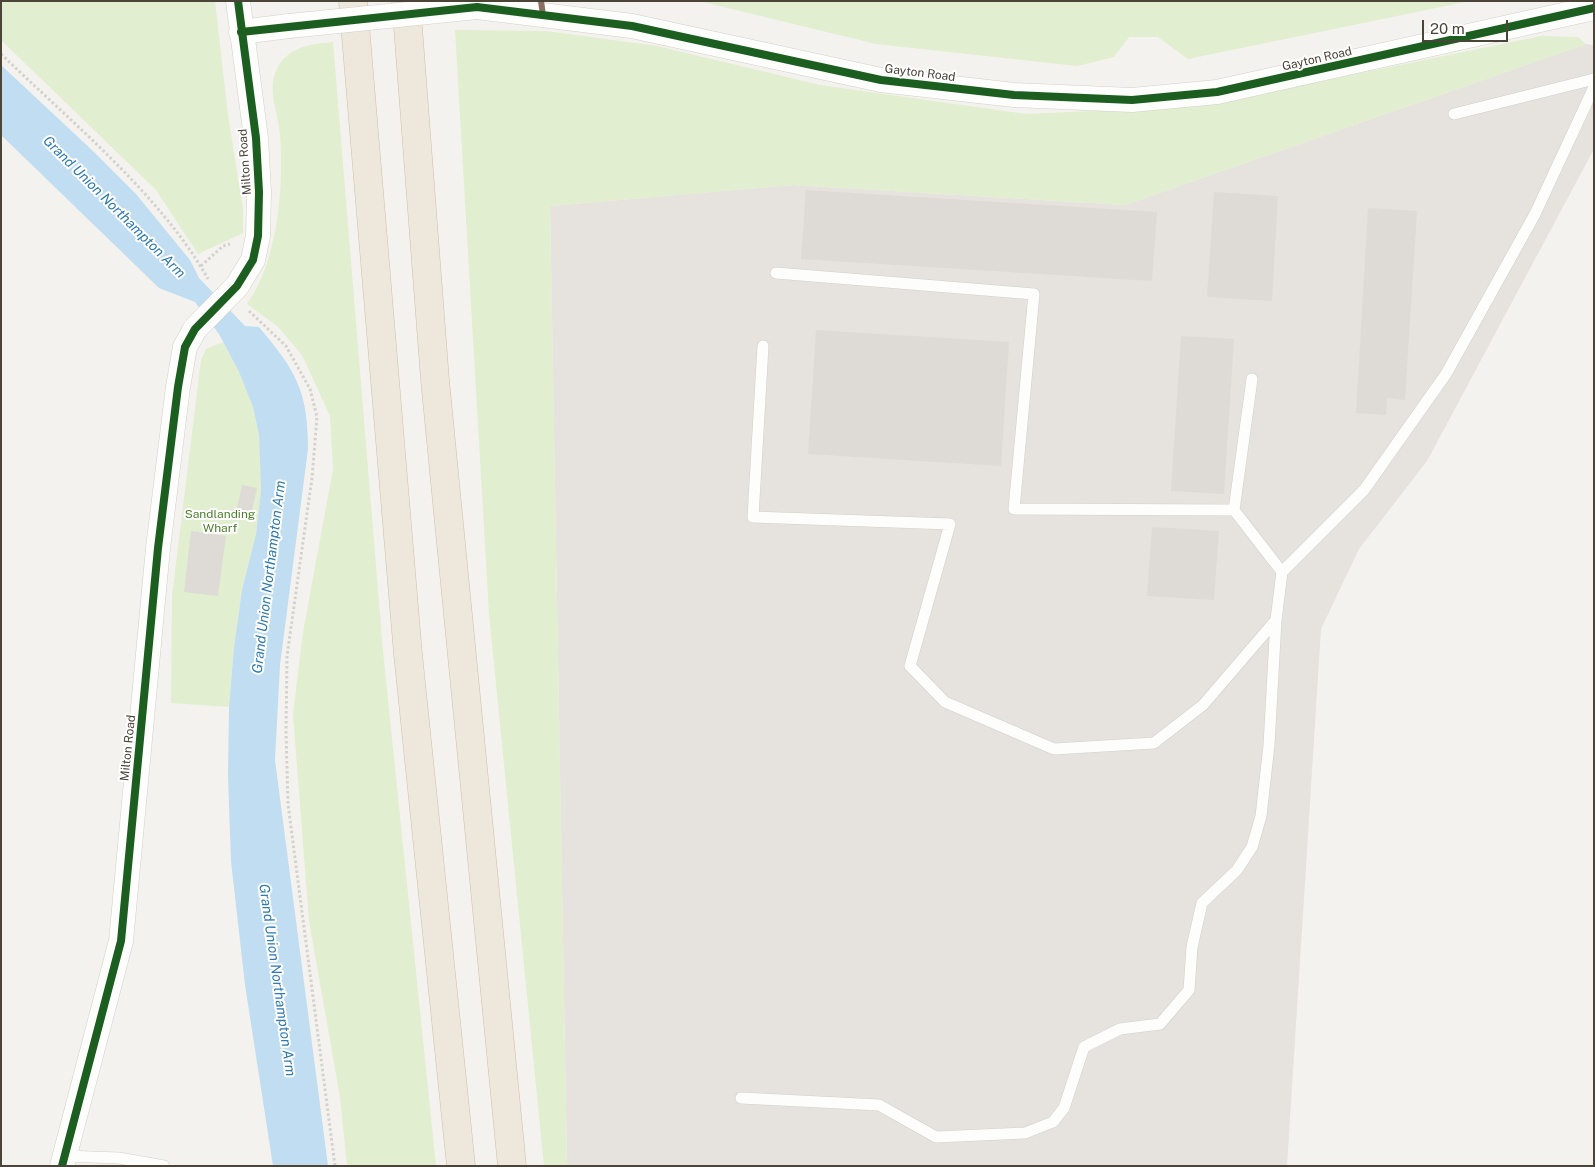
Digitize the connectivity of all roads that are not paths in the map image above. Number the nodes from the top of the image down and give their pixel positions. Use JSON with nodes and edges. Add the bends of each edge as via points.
{"nodes":[{"id":1,"x":238,"y":1,"type":"edge"},
{"id":2,"x":353,"y":1,"type":"edge"},
{"id":3,"x":406,"y":1,"type":"edge"},
{"id":4,"x":1594,"y":8,"type":"edge"},
{"id":5,"x":241,"y":32,"type":"junction"},
{"id":6,"x":1594,"y":78,"type":"edge"},
{"id":7,"x":1594,"y":87,"type":"edge"},
{"id":8,"x":1454,"y":114,"type":"dead end"},
{"id":9,"x":776,"y":273,"type":"dead end"},
{"id":10,"x":763,"y":346,"type":"dead end"},
{"id":11,"x":1252,"y":378,"type":"dead end"},
{"id":12,"x":1234,"y":510,"type":"junction"},
{"id":13,"x":1282,"y":572,"type":"junction"},
{"id":14,"x":1276,"y":620,"type":"junction"},
{"id":15,"x":740,"y":1098,"type":"dead end"},
{"id":16,"x":63,"y":1161,"type":"edge"},
{"id":17,"x":164,"y":1166,"type":"edge"},
{"id":18,"x":461,"y":1166,"type":"edge"},
{"id":19,"x":512,"y":1166,"type":"edge"}],
"edges":[{"from":1,"to":5,"type":"street","name":"Milton Road"},
{"from":2,"to":18,"type":"highway","via":[[408,654]]},
{"from":3,"to":19,"type":"highway","via":[[434,380]]},
{"from":4,"to":5,"type":"street","name":"Gayton Road","bridge":true,"via":[[1217,92],[1132,100],[1014,95],[881,80],[632,26],[477,8]]},
{"from":5,"to":16,"type":"street","name":"Milton Road","bridge":true,"via":[[256,138],[258,236],[253,260],[237,286],[195,329],[186,347],[174,415],[158,548],[121,941]]},
{"from":6,"to":8,"type":"lane"},
{"from":7,"to":13,"type":"lane","via":[[1535,214],[1446,374],[1364,490]]},
{"from":9,"to":12,"type":"lane","via":[[1034,294],[1014,509]]},
{"from":10,"to":14,"type":"lane","via":[[753,517],[950,524],[910,666],[945,702],[1054,749],[1154,744],[1203,705]]},
{"from":11,"to":12,"type":"lane"},
{"from":12,"to":13,"type":"lane"},
{"from":13,"to":14,"type":"lane"},
{"from":14,"to":15,"type":"lane","via":[[1269,745],[1261,816],[1252,847],[1237,870],[1202,903],[1192,947],[1189,990],[1160,1024],[1120,1029],[1084,1047],[1064,1108],[1053,1122],[1025,1133],[936,1137],[879,1104]]},
{"from":16,"to":17,"type":"lane","via":[[119,1158]]}]}
